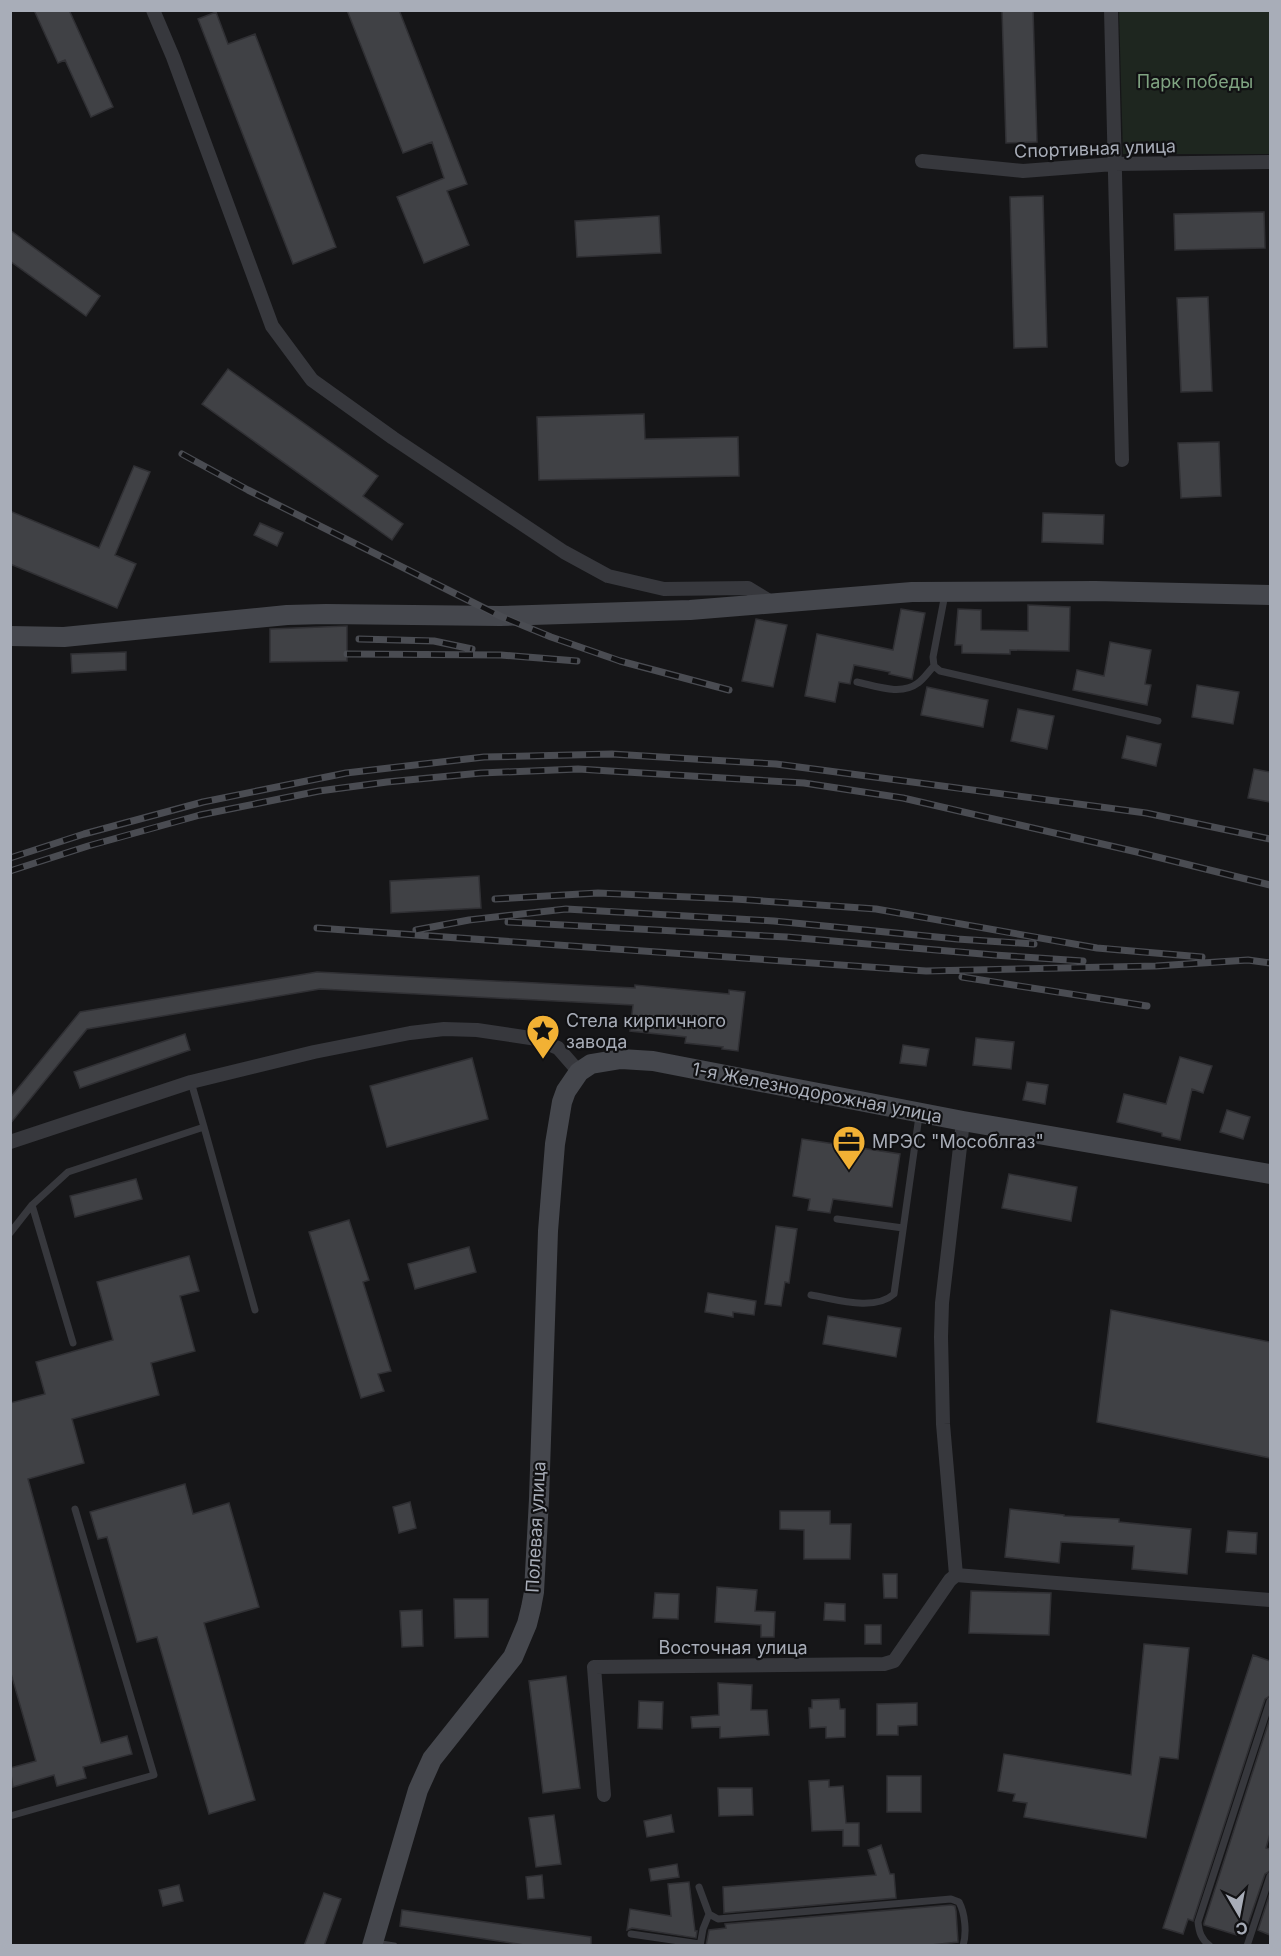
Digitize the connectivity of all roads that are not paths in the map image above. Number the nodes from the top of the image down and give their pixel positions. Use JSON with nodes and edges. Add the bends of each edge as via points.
{"nodes":[{"id":1,"x":153,"y":10,"type":"edge"},
{"id":2,"x":1111,"y":10,"type":"edge"},
{"id":3,"x":922,"y":161,"type":"dead end"},
{"id":4,"x":1270,"y":162,"type":"edge"},
{"id":5,"x":1114,"y":164,"type":"junction"},
{"id":6,"x":1122,"y":460,"type":"dead end"},
{"id":7,"x":945,"y":592,"type":"junction"},
{"id":8,"x":1270,"y":595,"type":"edge"},
{"id":9,"x":771,"y":602,"type":"junction"},
{"id":10,"x":10,"y":636,"type":"edge"},
{"id":11,"x":934,"y":666,"type":"junction"},
{"id":12,"x":857,"y":682,"type":"dead end"},
{"id":13,"x":1158,"y":721,"type":"dead end"},
{"id":14,"x":579,"y":1072,"type":"junction"},
{"id":15,"x":191,"y":1082,"type":"junction"},
{"id":16,"x":919,"y":1113,"type":"junction"},
{"id":17,"x":963,"y":1121,"type":"junction"},
{"id":18,"x":204,"y":1127,"type":"junction"},
{"id":19,"x":10,"y":1142,"type":"edge"},
{"id":20,"x":1270,"y":1174,"type":"edge"},
{"id":21,"x":32,"y":1205,"type":"junction"},
{"id":22,"x":837,"y":1219,"type":"dead end"},
{"id":23,"x":903,"y":1228,"type":"junction"},
{"id":24,"x":10,"y":1233,"type":"edge"},
{"id":25,"x":811,"y":1295,"type":"dead end"},
{"id":26,"x":255,"y":1310,"type":"dead end"},
{"id":27,"x":73,"y":1343,"type":"dead end"},
{"id":28,"x":75,"y":1509,"type":"dead end"},
{"id":29,"x":956,"y":1575,"type":"junction"},
{"id":30,"x":1270,"y":1600,"type":"edge"},
{"id":31,"x":1270,"y":1701,"type":"edge"},
{"id":32,"x":604,"y":1795,"type":"dead end"},
{"id":33,"x":10,"y":1816,"type":"edge"},
{"id":34,"x":1270,"y":1876,"type":"edge"},
{"id":35,"x":699,"y":1887,"type":"dead end"},
{"id":36,"x":709,"y":1914,"type":"junction"},
{"id":37,"x":631,"y":1934,"type":"dead end"},
{"id":38,"x":372,"y":1944,"type":"edge"},
{"id":39,"x":700,"y":1945,"type":"edge"},
{"id":40,"x":394,"y":1946,"type":"edge"},
{"id":41,"x":963,"y":1946,"type":"edge"},
{"id":42,"x":1210,"y":1946,"type":"edge"},
{"id":43,"x":1247,"y":1946,"type":"edge"}],
"edges":[{"from":1,"to":9,"type":"street","via":[[272,326],[312,380],[564,552],[608,576],[664,589],[748,588]]},
{"from":2,"to":5,"type":"street"},
{"from":3,"to":5,"type":"street","name":"Спортивная улица","via":[[1023,171]]},
{"from":4,"to":5,"type":"street","name":"Спортивная улица"},
{"from":5,"to":6,"type":"street"},
{"from":7,"to":8,"type":"main road"},
{"from":7,"to":9,"type":"main road"},
{"from":7,"to":11,"type":"lane"},
{"from":9,"to":10,"type":"main road","via":[[690,610],[512,615],[287,615],[64,637]]},
{"from":11,"to":12,"type":"lane","via":[[911,688],[901,690]]},
{"from":11,"to":13,"type":"lane","via":[[952,674]]},
{"from":14,"to":15,"type":"street","via":[[558,1048],[537,1039],[444,1029],[324,1050]]},
{"from":14,"to":16,"type":"main road","name":"1-я Железнодорожная улица","via":[[604,1061],[653,1061]]},
{"from":14,"to":38,"type":"main road","name":"Полевая улица","via":[[562,1102],[555,1144],[531,1608],[513,1657],[432,1759],[418,1790]]},
{"from":15,"to":18,"type":"lane"},
{"from":15,"to":19,"type":"street"},
{"from":16,"to":17,"type":"main road","name":"1-я Железнодорожная улица"},
{"from":16,"to":23,"type":"lane"},
{"from":17,"to":20,"type":"main road","name":"1-я Железнодорожная улица"},
{"from":17,"to":29,"type":"street","via":[[941,1337],[943,1424]]},
{"from":18,"to":21,"type":"lane","via":[[68,1172]]},
{"from":18,"to":26,"type":"lane"},
{"from":21,"to":24,"type":"lane"},
{"from":21,"to":27,"type":"lane"},
{"from":22,"to":23,"type":"lane"},
{"from":23,"to":25,"type":"lane","via":[[894,1294],[888,1300],[868,1304]]},
{"from":28,"to":33,"type":"lane","via":[[154,1775]]},
{"from":29,"to":30,"type":"street"},
{"from":29,"to":32,"type":"street","name":"Восточная улица","via":[[894,1661],[884,1664],[594,1667]]},
{"from":31,"to":42,"type":"lane","via":[[1198,1922],[1199,1931]]},
{"from":34,"to":43,"type":"lane"},
{"from":35,"to":36,"type":"lane"},
{"from":36,"to":39,"type":"lane"},
{"from":36,"to":41,"type":"lane","via":[[718,1919],[951,1899],[962,1908]]},
{"from":37,"to":39,"type":"lane"},
{"from":38,"to":40,"type":"lane"}]}
